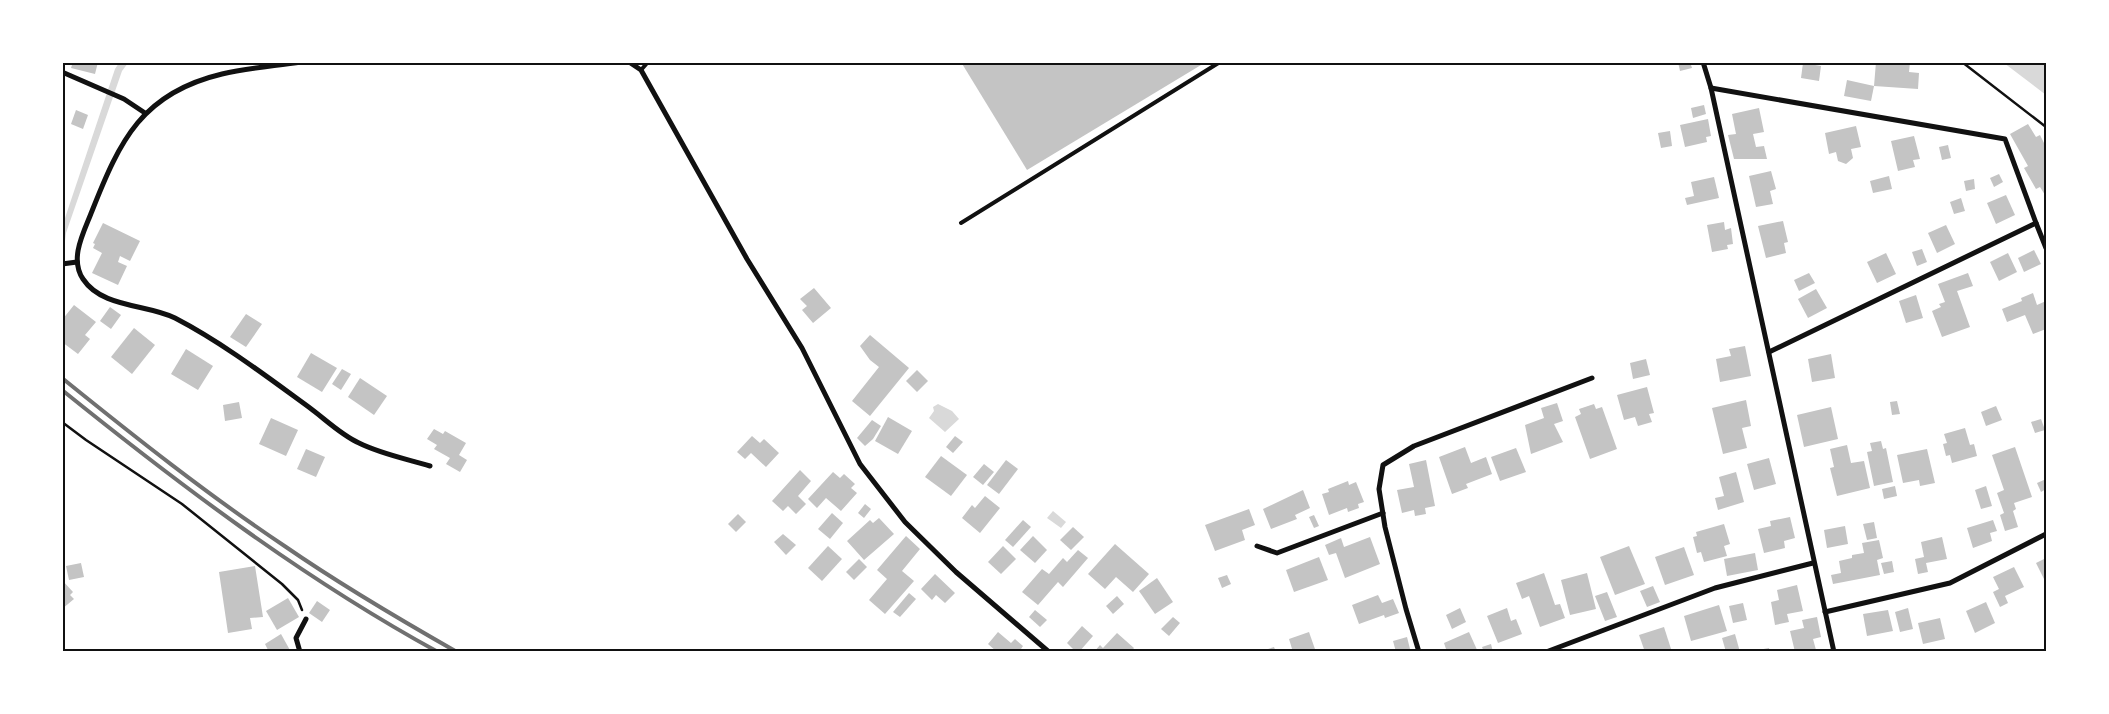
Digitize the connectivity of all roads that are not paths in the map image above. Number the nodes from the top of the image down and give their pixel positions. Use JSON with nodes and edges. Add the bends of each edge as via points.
{"nodes":[{"id":1,"x":301,"y":62,"type":"edge"},
{"id":2,"x":629,"y":62,"type":"edge"},
{"id":3,"x":648,"y":62,"type":"edge"},
{"id":4,"x":1220,"y":62,"type":"edge"},
{"id":5,"x":1703,"y":62,"type":"edge"},
{"id":6,"x":641,"y":70,"type":"junction"},
{"id":7,"x":62,"y":72,"type":"edge"},
{"id":8,"x":1711,"y":88,"type":"junction"},
{"id":9,"x":145,"y":113,"type":"junction"},
{"id":10,"x":961,"y":222,"type":"dead end"},
{"id":11,"x":2036,"y":223,"type":"junction"},
{"id":12,"x":2046,"y":248,"type":"edge"},
{"id":13,"x":77,"y":262,"type":"junction"},
{"id":14,"x":65,"y":264,"type":"edge"},
{"id":15,"x":1769,"y":352,"type":"junction"},
{"id":16,"x":1592,"y":378,"type":"dead end"},
{"id":17,"x":430,"y":466,"type":"dead end"},
{"id":18,"x":1383,"y":513,"type":"junction"},
{"id":19,"x":2046,"y":534,"type":"edge"},
{"id":20,"x":1257,"y":546,"type":"dead end"},
{"id":21,"x":1813,"y":563,"type":"junction"},
{"id":22,"x":1825,"y":612,"type":"junction"},
{"id":23,"x":306,"y":619,"type":"road end"},
{"id":24,"x":300,"y":652,"type":"edge"},
{"id":25,"x":1049,"y":652,"type":"edge"},
{"id":26,"x":1419,"y":652,"type":"edge"},
{"id":27,"x":1546,"y":652,"type":"edge"},
{"id":28,"x":1834,"y":652,"type":"edge"}],
"edges":[{"from":1,"to":9,"type":"street","via":[[224,73],[205,79],[172,93]]},
{"from":2,"to":6,"type":"street"},
{"from":3,"to":6,"type":"lane"},
{"from":4,"to":10,"type":"lane"},
{"from":5,"to":8,"type":"street"},
{"from":6,"to":25,"type":"street","via":[[747,259],[802,348],[860,464],[905,522],[956,572]]},
{"from":7,"to":9,"type":"street","via":[[124,98]]},
{"from":8,"to":11,"type":"street","via":[[2005,139]]},
{"from":8,"to":15,"type":"street"},
{"from":9,"to":13,"type":"street","via":[[120,149],[101,188],[81,241]]},
{"from":11,"to":12,"type":"street"},
{"from":11,"to":15,"type":"street"},
{"from":13,"to":14,"type":"street"},
{"from":13,"to":17,"type":"street","via":[[84,280],[98,294],[169,315],[238,356],[358,443]]},
{"from":15,"to":21,"type":"street"},
{"from":16,"to":18,"type":"street","via":[[1414,446],[1383,466],[1380,488]]},
{"from":18,"to":20,"type":"street","via":[[1277,553]]},
{"from":18,"to":26,"type":"street"},
{"from":19,"to":22,"type":"street","via":[[1950,583]]},
{"from":21,"to":22,"type":"street"},
{"from":21,"to":27,"type":"street","via":[[1715,588]]},
{"from":22,"to":28,"type":"street"},
{"from":23,"to":24,"type":"street","via":[[296,638]]}]}
